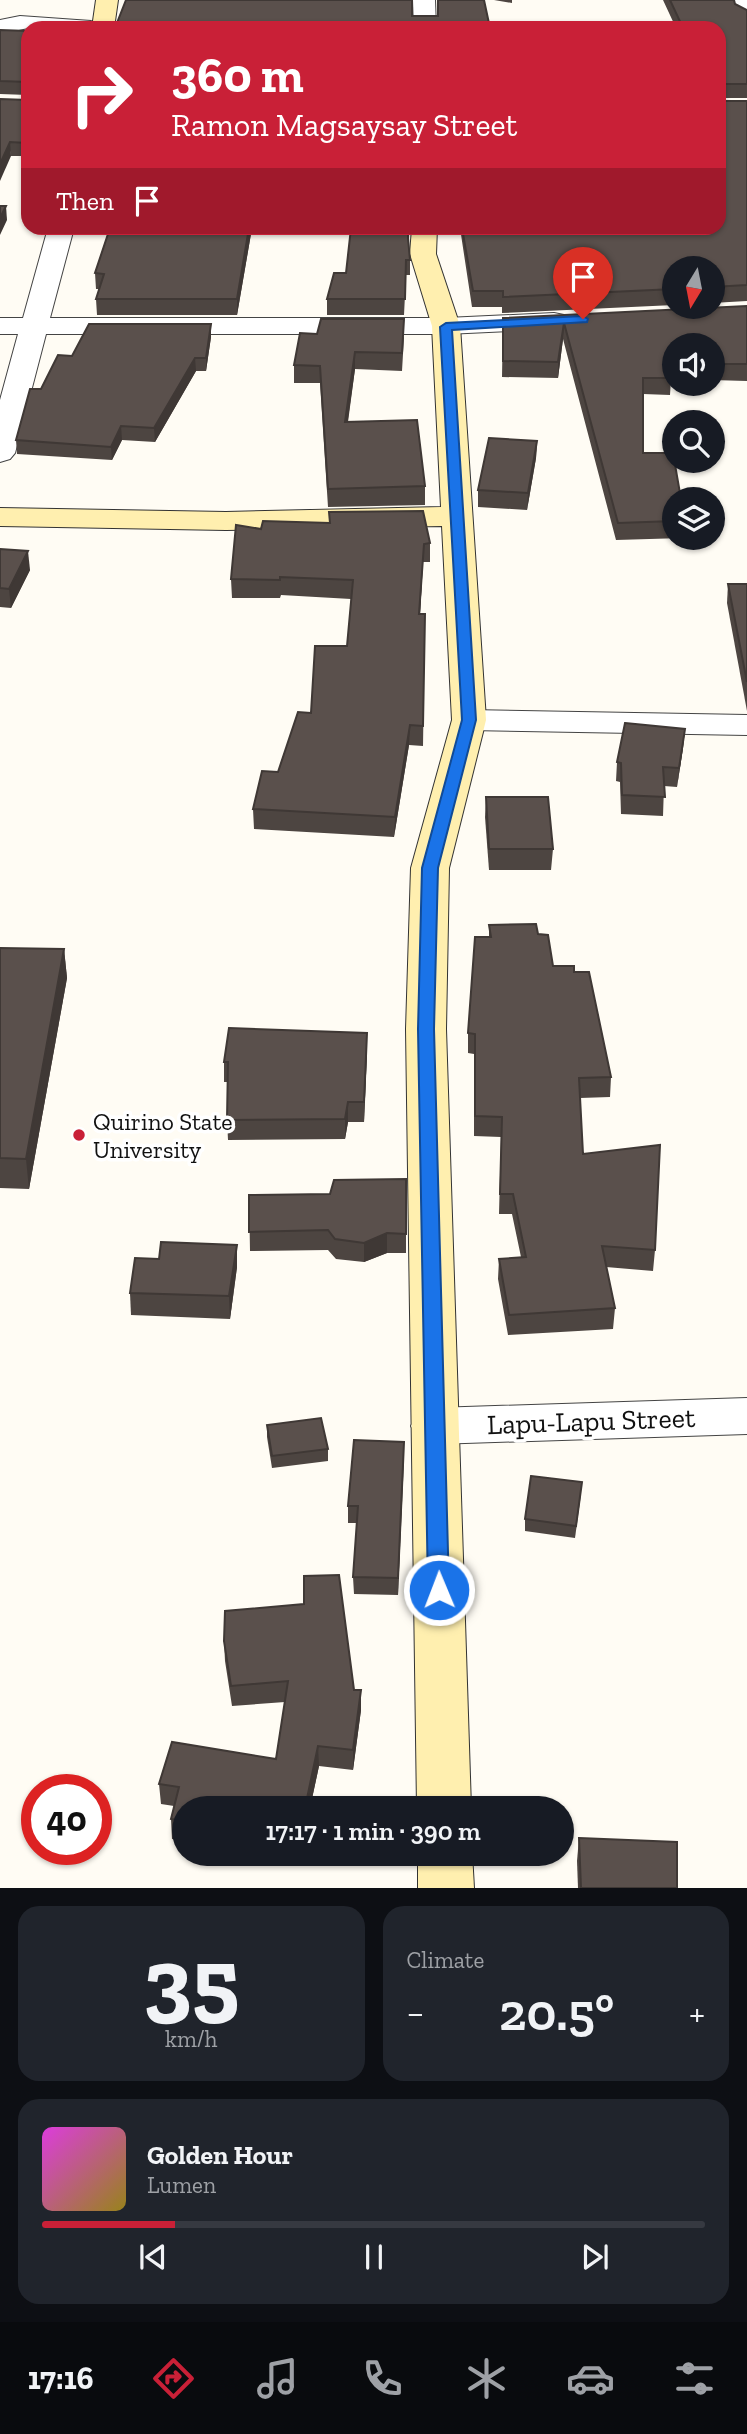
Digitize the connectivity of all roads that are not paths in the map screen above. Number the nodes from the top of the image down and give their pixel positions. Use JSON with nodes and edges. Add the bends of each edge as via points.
{"nodes":[{"id":1,"x":107,"y":0,"type":"edge"},
{"id":2,"x":424,"y":0,"type":"edge"},
{"id":3,"x":742,"y":0,"type":"edge"},
{"id":4,"x":747,"y":17,"type":"edge"},
{"id":5,"x":104,"y":21,"type":"edge"},
{"id":6,"x":425,"y":21,"type":"edge"},
{"id":7,"x":21,"y":23,"type":"edge"},
{"id":8,"x":0,"y":27,"type":"edge"},
{"id":9,"x":59,"y":235,"type":"edge"},
{"id":10,"x":424,"y":235,"type":"edge"},
{"id":11,"x":583,"y":319,"type":"edge"},
{"id":12,"x":0,"y":326,"type":"edge"},
{"id":13,"x":36,"y":327,"type":"junction"},
{"id":14,"x":446,"y":327,"type":"junction"},
{"id":15,"x":0,"y":453,"type":"edge"},
{"id":16,"x":459,"y":516,"type":"junction"},
{"id":17,"x":0,"y":517,"type":"edge"},
{"id":18,"x":469,"y":720,"type":"junction"},
{"id":19,"x":747,"y":725,"type":"edge"},
{"id":20,"x":747,"y":1416,"type":"edge"},
{"id":21,"x":435,"y":1426,"type":"junction"},
{"id":22,"x":444,"y":1796,"type":"edge"},
{"id":23,"x":445,"y":1866,"type":"edge"},
{"id":24,"x":446,"y":1888,"type":"edge"}],
"edges":[{"from":1,"to":5,"type":"street"},
{"from":2,"to":6,"type":"street"},
{"from":3,"to":4,"type":"street"},
{"from":7,"to":8,"type":"street"},
{"from":9,"to":13,"type":"street"},
{"from":10,"to":14,"type":"street","via":[[424,254]]},
{"from":11,"to":14,"type":"street"},
{"from":12,"to":13,"type":"street"},
{"from":13,"to":14,"type":"street"},
{"from":13,"to":15,"type":"street"},
{"from":14,"to":16,"type":"street"},
{"from":16,"to":17,"type":"street","via":[[226,521]]},
{"from":16,"to":18,"type":"street"},
{"from":18,"to":19,"type":"street"},
{"from":18,"to":21,"type":"street","via":[[430,868],[426,1029]]},
{"from":20,"to":21,"type":"street","name":"Lapu-Lapu Street"},
{"from":21,"to":22,"type":"street"},
{"from":23,"to":24,"type":"street"}]}
